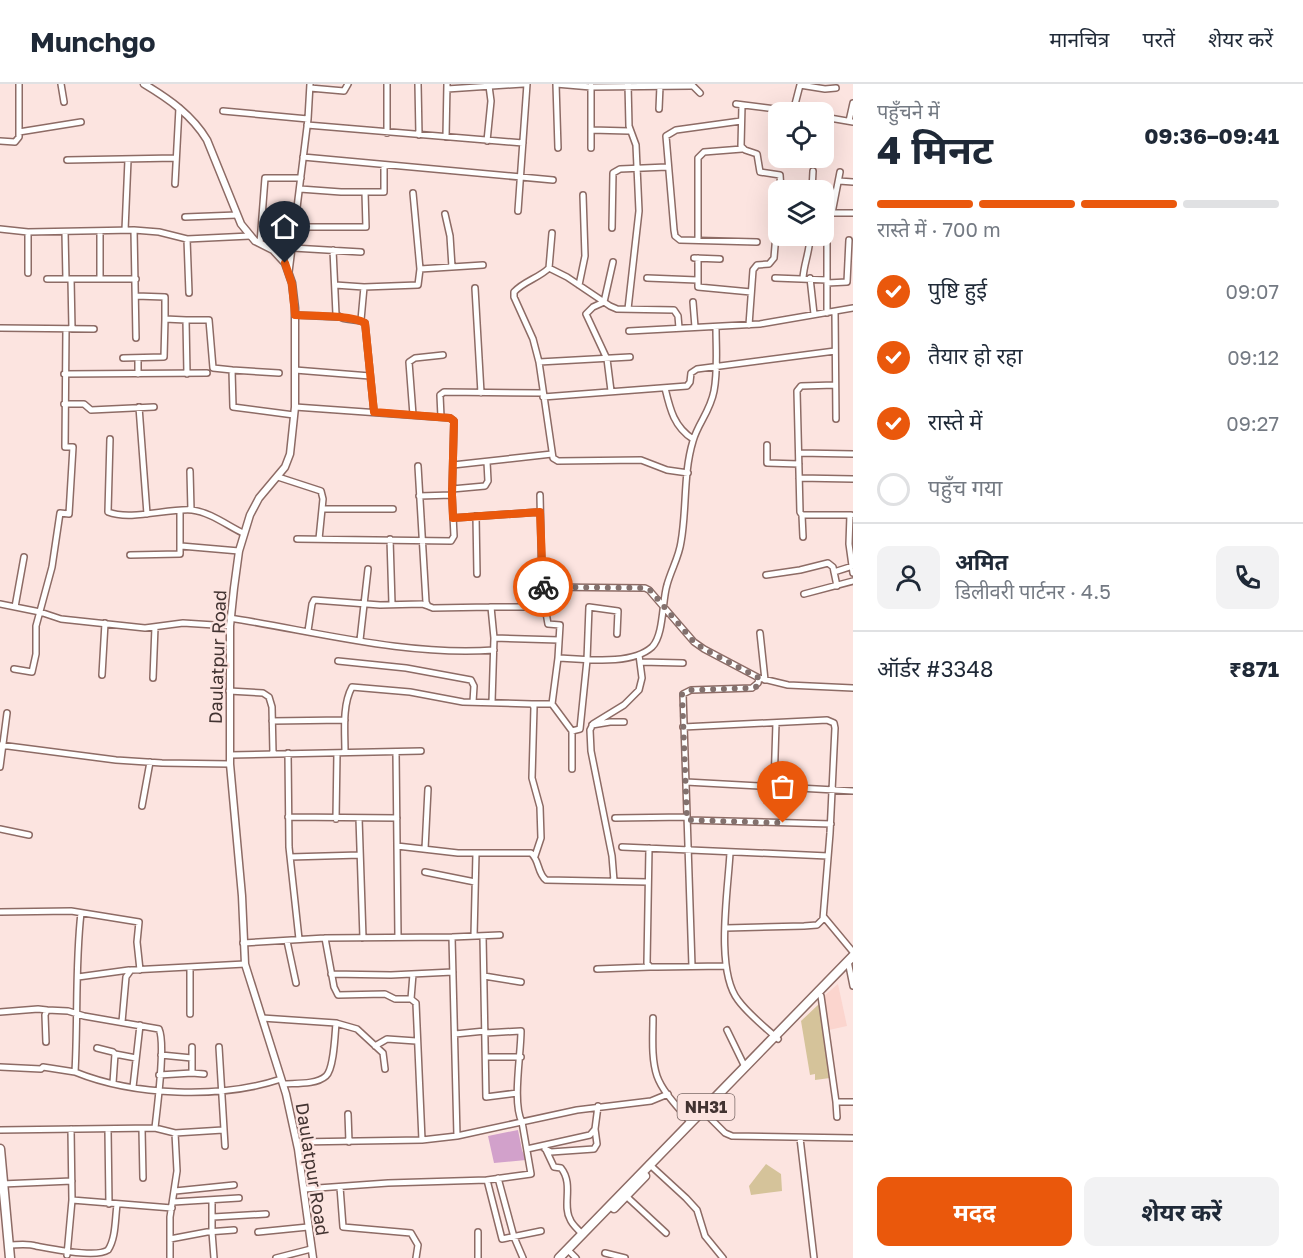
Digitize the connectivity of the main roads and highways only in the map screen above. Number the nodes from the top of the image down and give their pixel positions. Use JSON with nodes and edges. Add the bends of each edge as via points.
{"nodes":[{"id":1,"x":851,"y":960,"type":"edge"},
{"id":2,"x":777,"y":1038,"type":"junction"},
{"id":3,"x":705,"y":1112,"type":"junction"},
{"id":4,"x":0,"y":1149,"type":"edge"},
{"id":5,"x":651,"y":1166,"type":"junction"},
{"id":6,"x":624,"y":1194,"type":"junction"},
{"id":7,"x":4,"y":1230,"type":"edge"},
{"id":8,"x":571,"y":1255,"type":"edge"},
{"id":9,"x":10,"y":1258,"type":"edge"},
{"id":10,"x":559,"y":1258,"type":"edge"}],
"edges":[{"from":1,"to":2,"type":"highway","number":"NH31"},
{"from":1,"to":2,"type":"highway","number":"NH31","via":[[821,996]]},
{"from":2,"to":3,"type":"highway","number":"NH31"},
{"from":2,"to":3,"type":"highway","number":"NH31"},
{"from":3,"to":5,"type":"highway","number":"NH31"},
{"from":3,"to":5,"type":"highway","number":"NH31"},
{"from":4,"to":7,"type":"highway"},
{"from":5,"to":6,"type":"highway","number":"NH31"},
{"from":6,"to":8,"type":"highway","number":"NH31"},
{"from":6,"to":8,"type":"highway","number":"NH31","via":[[582,1234]]},
{"from":7,"to":9,"type":"highway"},
{"from":8,"to":10,"type":"highway","number":"NH31"}]}
